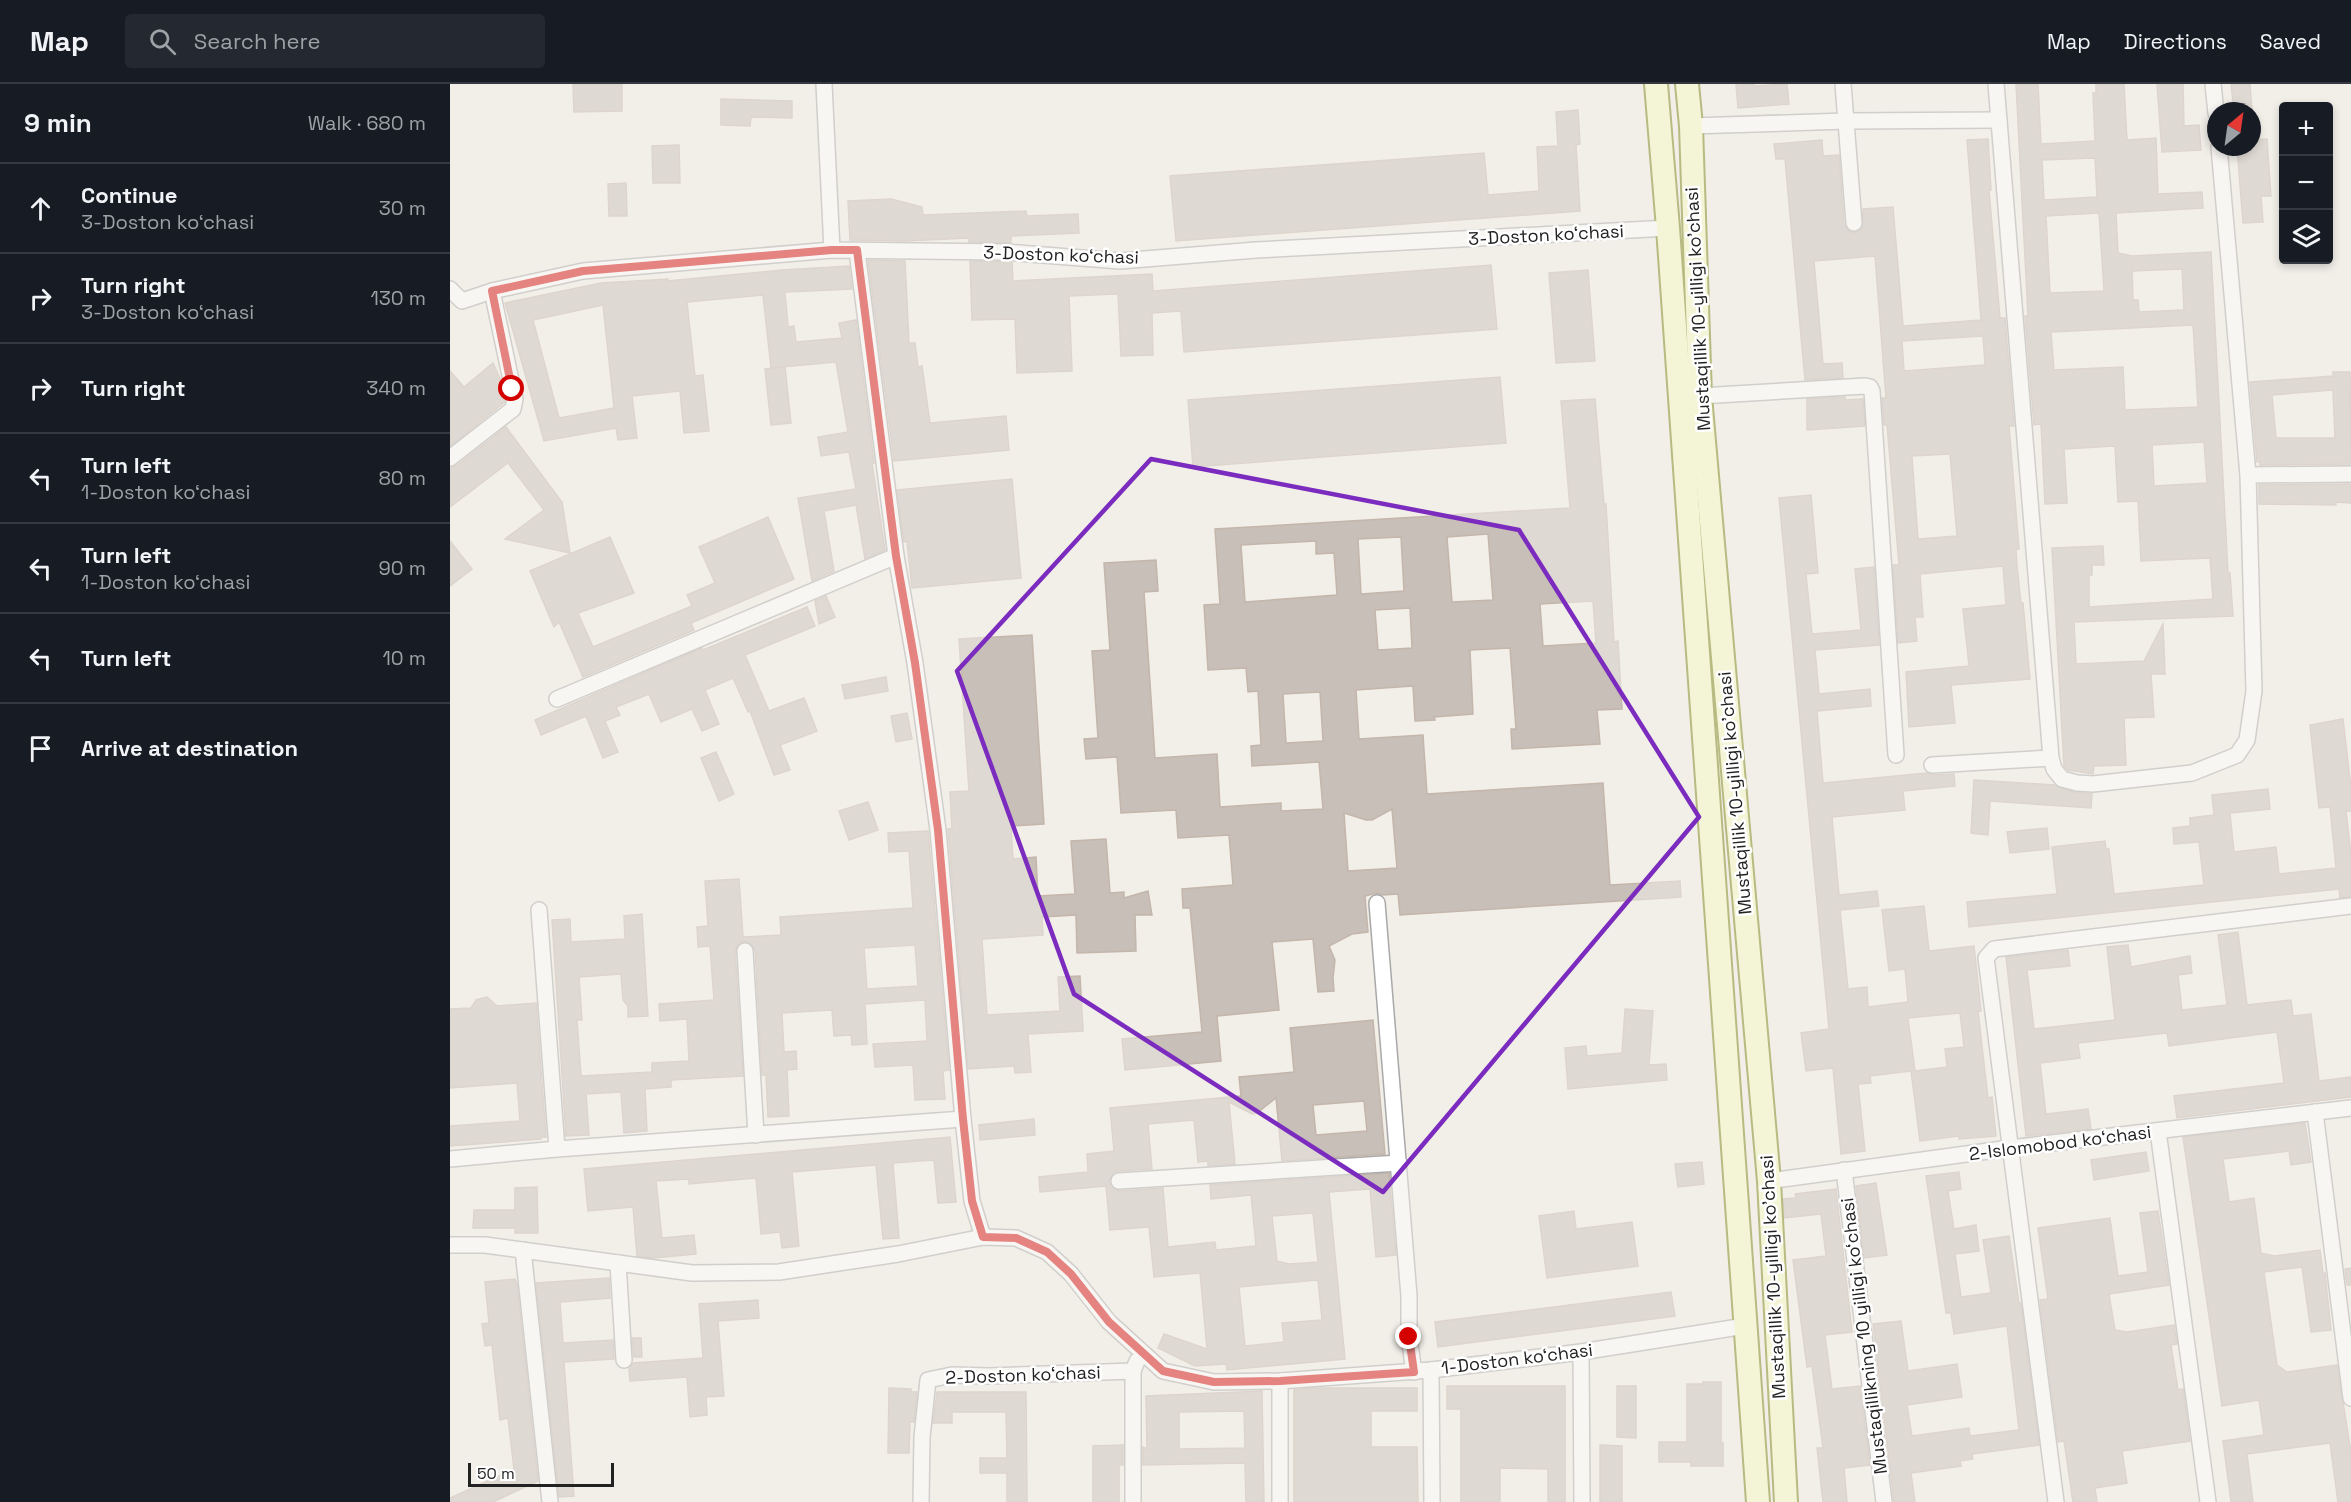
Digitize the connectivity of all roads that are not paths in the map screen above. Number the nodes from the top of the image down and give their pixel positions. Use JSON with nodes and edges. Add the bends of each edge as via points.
{"nodes":[{"id":1,"x":824,"y":84,"type":"edge"},
{"id":2,"x":1656,"y":84,"type":"edge"},
{"id":3,"x":1687,"y":84,"type":"edge"},
{"id":4,"x":1843,"y":84,"type":"edge"},
{"id":5,"x":1996,"y":84,"type":"edge"},
{"id":6,"x":2214,"y":84,"type":"edge"},
{"id":7,"x":2215,"y":102,"type":"edge"},
{"id":8,"x":1999,"y":120,"type":"junction"},
{"id":9,"x":1846,"y":121,"type":"junction"},
{"id":10,"x":1691,"y":126,"type":"junction"},
{"id":11,"x":2220,"y":156,"type":"edge"},
{"id":12,"x":1854,"y":224,"type":"dead end"},
{"id":13,"x":1668,"y":228,"type":"junction"},
{"id":14,"x":832,"y":250,"type":"junction"},
{"id":15,"x":857,"y":250,"type":"junction"},
{"id":16,"x":450,"y":289,"type":"edge"},
{"id":17,"x":492,"y":291,"type":"junction"},
{"id":18,"x":1701,"y":396,"type":"junction"},
{"id":19,"x":450,"y":459,"type":"edge"},
{"id":20,"x":2351,"y":474,"type":"edge"},
{"id":21,"x":2248,"y":475,"type":"junction"},
{"id":22,"x":896,"y":556,"type":"junction"},
{"id":23,"x":557,"y":699,"type":"dead end"},
{"id":24,"x":1896,"y":755,"type":"dead end"},
{"id":25,"x":2051,"y":758,"type":"junction"},
{"id":26,"x":1932,"y":765,"type":"dead end"},
{"id":27,"x":1377,"y":903,"type":"dead end"},
{"id":28,"x":2351,"y":906,"type":"edge"},
{"id":29,"x":539,"y":910,"type":"dead end"},
{"id":30,"x":745,"y":951,"type":"dead end"},
{"id":31,"x":2351,"y":1108,"type":"edge"},
{"id":32,"x":2315,"y":1112,"type":"junction"},
{"id":33,"x":963,"y":1119,"type":"junction"},
{"id":34,"x":2158,"y":1131,"type":"junction"},
{"id":35,"x":756,"y":1136,"type":"junction"},
{"id":36,"x":2010,"y":1148,"type":"junction"},
{"id":37,"x":557,"y":1149,"type":"junction"},
{"id":38,"x":450,"y":1159,"type":"edge"},
{"id":39,"x":1399,"y":1163,"type":"junction"},
{"id":40,"x":1844,"y":1170,"type":"junction"},
{"id":41,"x":1119,"y":1181,"type":"dead end"},
{"id":42,"x":1769,"y":1181,"type":"junction"},
{"id":43,"x":983,"y":1237,"type":"junction"},
{"id":44,"x":450,"y":1245,"type":"edge"},
{"id":45,"x":523,"y":1250,"type":"junction"},
{"id":46,"x":618,"y":1263,"type":"junction"},
{"id":47,"x":1745,"y":1326,"type":"junction"},
{"id":48,"x":1581,"y":1352,"type":"junction"},
{"id":49,"x":1141,"y":1353,"type":"junction"},
{"id":50,"x":624,"y":1360,"type":"dead end"},
{"id":51,"x":1431,"y":1370,"type":"junction"},
{"id":52,"x":1133,"y":1371,"type":"junction"},
{"id":53,"x":1414,"y":1372,"type":"junction"},
{"id":54,"x":1280,"y":1381,"type":"junction"},
{"id":55,"x":2351,"y":1398,"type":"edge"},
{"id":56,"x":550,"y":1502,"type":"edge"},
{"id":57,"x":921,"y":1502,"type":"edge"},
{"id":58,"x":1132,"y":1502,"type":"edge"},
{"id":59,"x":1280,"y":1502,"type":"edge"},
{"id":60,"x":1432,"y":1502,"type":"edge"},
{"id":61,"x":1582,"y":1502,"type":"edge"},
{"id":62,"x":1758,"y":1502,"type":"edge"},
{"id":63,"x":1786,"y":1502,"type":"edge"},
{"id":64,"x":1884,"y":1502,"type":"edge"},
{"id":65,"x":2056,"y":1502,"type":"edge"},
{"id":66,"x":2208,"y":1502,"type":"edge"}],
"edges":[{"from":1,"to":14,"type":"street"},
{"from":2,"to":13,"type":"main road","name":"Mustaqillik 10-yilligi ko'chasi"},
{"from":3,"to":10,"type":"main road","name":"Mustaqillik 10-yilligi ko'chasi"},
{"from":4,"to":9,"type":"street"},
{"from":5,"to":8,"type":"street"},
{"from":6,"to":7,"type":"street"},
{"from":8,"to":9,"type":"street"},
{"from":8,"to":25,"type":"street"},
{"from":9,"to":10,"type":"street"},
{"from":9,"to":12,"type":"street"},
{"from":10,"to":18,"type":"main road","name":"Mustaqillik 10-yilligi ko'chasi"},
{"from":11,"to":21,"type":"street"},
{"from":13,"to":15,"type":"street","name":"3-Doston koʻchasi","via":[[1120,261],[1005,252]]},
{"from":13,"to":47,"type":"main road","name":"Mustaqillik 10-yilligi ko'chasi"},
{"from":14,"to":15,"type":"street","name":"3-Doston koʻchasi"},
{"from":14,"to":17,"type":"street","name":"3-Doston koʻchasi","via":[[583,271]]},
{"from":15,"to":22,"type":"street"},
{"from":16,"to":17,"type":"street","name":"3-Doston koʻchasi","via":[[462,301]]},
{"from":17,"to":19,"type":"street","via":[[515,399],[513,409]]},
{"from":18,"to":24,"type":"street","via":[[1870,387]]},
{"from":18,"to":42,"type":"main road","name":"Mustaqillik 10-yilligi ko'chasi"},
{"from":20,"to":21,"type":"street"},
{"from":21,"to":25,"type":"street","via":[[2254,691],[2247,740],[2237,755],[2192,773],[2093,784],[2062,779]]},
{"from":22,"to":23,"type":"street"},
{"from":22,"to":33,"type":"street","via":[[938,830]]},
{"from":25,"to":26,"type":"street"},
{"from":27,"to":39,"type":"street"},
{"from":28,"to":36,"type":"street","via":[[1994,949],[1986,958],[1986,968]]},
{"from":29,"to":37,"type":"street"},
{"from":30,"to":35,"type":"street"},
{"from":31,"to":32,"type":"street","name":"2-Islomobod koʻchasi"},
{"from":32,"to":34,"type":"street","name":"2-Islomobod koʻchasi"},
{"from":32,"to":55,"type":"street"},
{"from":33,"to":35,"type":"street"},
{"from":33,"to":43,"type":"street","via":[[972,1201]]},
{"from":34,"to":36,"type":"street","name":"2-Islomobod koʻchasi"},
{"from":34,"to":66,"type":"street"},
{"from":35,"to":37,"type":"street"},
{"from":36,"to":40,"type":"street","name":"2-Islomobod koʻchasi"},
{"from":36,"to":65,"type":"street"},
{"from":37,"to":38,"type":"street"},
{"from":39,"to":41,"type":"street"},
{"from":39,"to":53,"type":"street"},
{"from":40,"to":42,"type":"street","name":"2-Islomobod koʻchasi"},
{"from":40,"to":64,"type":"street","name":"Mustaqillikning 10 yilligi koʻchasi"},
{"from":42,"to":63,"type":"main road","name":"Mustaqillik 10-yilligi ko'chasi"},
{"from":43,"to":46,"type":"street","name":"1-Doston koʻchasi","via":[[779,1272],[692,1273]]},
{"from":43,"to":49,"type":"street","name":"1-Doston koʻchasi","via":[[1016,1238],[1047,1252]]},
{"from":44,"to":45,"type":"street","name":"1-Doston koʻchasi"},
{"from":45,"to":46,"type":"street","name":"1-Doston koʻchasi"},
{"from":45,"to":56,"type":"street"},
{"from":46,"to":50,"type":"street"},
{"from":47,"to":48,"type":"street","name":"1-Doston koʻchasi"},
{"from":47,"to":62,"type":"main road","name":"Mustaqillik 10-yilligi ko'chasi"},
{"from":48,"to":51,"type":"street","name":"1-Doston koʻchasi"},
{"from":48,"to":61,"type":"street"},
{"from":49,"to":52,"type":"street"},
{"from":49,"to":54,"type":"street","name":"1-Doston koʻchasi","via":[[1163,1371],[1214,1382]]},
{"from":51,"to":53,"type":"street","name":"1-Doston koʻchasi"},
{"from":51,"to":60,"type":"street"},
{"from":52,"to":57,"type":"street","name":"2-Doston koʻchasi","via":[[952,1375],[928,1380]]},
{"from":52,"to":58,"type":"street"},
{"from":53,"to":54,"type":"street","name":"1-Doston koʻchasi"},
{"from":54,"to":59,"type":"street"}]}
